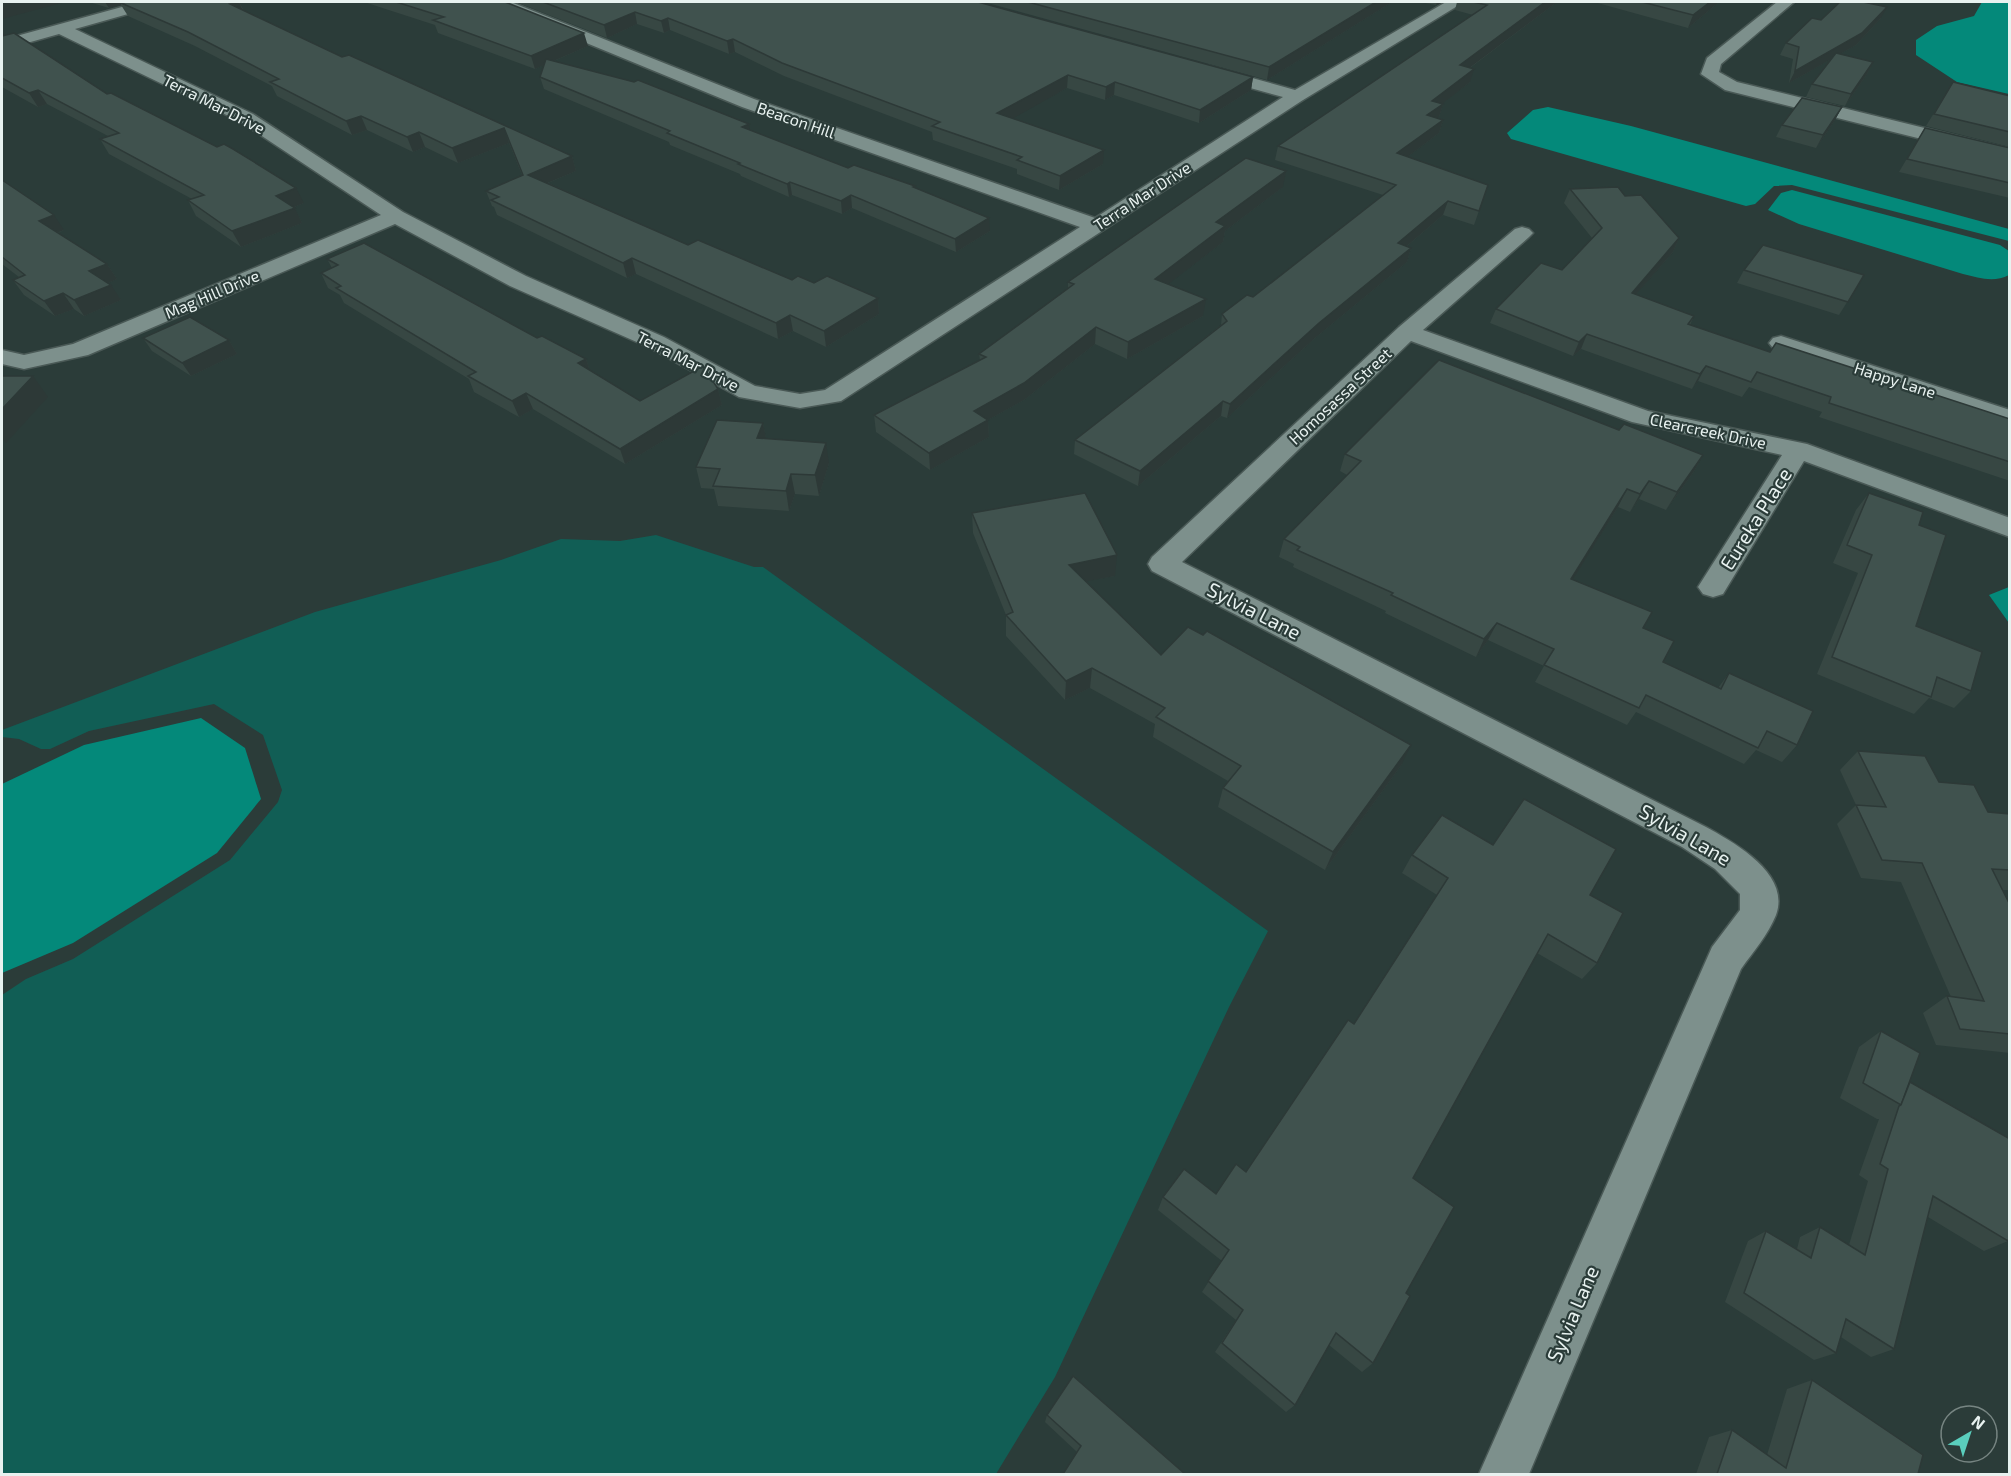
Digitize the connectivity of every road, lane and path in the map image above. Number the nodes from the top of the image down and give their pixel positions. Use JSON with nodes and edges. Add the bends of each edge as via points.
{"nodes":[{"id":1,"x":155,"y":2,"type":"edge"},
{"id":2,"x":499,"y":2,"type":"edge"},
{"id":3,"x":1453,"y":2,"type":"edge"},
{"id":4,"x":1786,"y":2,"type":"edge"},
{"id":5,"x":60,"y":29,"type":"junction"},
{"id":6,"x":2,"y":45,"type":"edge"},
{"id":7,"x":1194,"y":67,"type":"edge"},
{"id":8,"x":1297,"y":96,"type":"junction"},
{"id":9,"x":2010,"y":155,"type":"edge"},
{"id":10,"x":396,"y":216,"type":"junction"},
{"id":11,"x":1096,"y":225,"type":"junction"},
{"id":12,"x":1522,"y":233,"type":"dead end"},
{"id":13,"x":1407,"y":332,"type":"junction"},
{"id":14,"x":1781,"y":343,"type":"edge"},
{"id":15,"x":13,"y":359,"type":"edge"},
{"id":16,"x":2010,"y":418,"type":"edge"},
{"id":17,"x":1798,"y":450,"type":"junction"},
{"id":18,"x":2010,"y":528,"type":"edge"},
{"id":19,"x":1162,"y":564,"type":"joint"},
{"id":20,"x":1713,"y":587,"type":"dead end"},
{"id":21,"x":1504,"y":1474,"type":"edge"}],
"edges":[{"from":1,"to":5,"type":"street"},
{"from":2,"to":11,"type":"street","name":"Beacon Hill","via":[[748,103]]},
{"from":3,"to":8,"type":"street","name":"Terra Mar Drive"},
{"from":4,"to":9,"type":"street","via":[[1713,62],[1710,74],[1731,86]]},
{"from":5,"to":6,"type":"street"},
{"from":5,"to":10,"type":"street","name":"Terra Mar Drive","via":[[247,118]]},
{"from":7,"to":8,"type":"street"},
{"from":8,"to":11,"type":"street","name":"Terra Mar Drive"},
{"from":10,"to":11,"type":"street","name":"Terra Mar Drive","via":[[518,281],[656,342],[748,392],[800,401],[832,396]]},
{"from":10,"to":15,"type":"street","name":"Mag Hill Drive","via":[[80,350]]},
{"from":12,"to":13,"type":"street","name":"Homosassa Street"},
{"from":13,"to":17,"type":"street","name":"Clearcreek Drive","via":[[1641,417]]},
{"from":13,"to":19,"type":"street","name":"Homosassa Street"},
{"from":14,"to":16,"type":"street","name":"Happy Lane"},
{"from":17,"to":18,"type":"street","name":"Clearcreek Drive"},
{"from":17,"to":20,"type":"street","name":"Eureka Place"},
{"from":19,"to":21,"type":"street","name":"Sylvia Lane","via":[[1694,837],[1734,862],[1750,878],[1758,896],[1759,912],[1726,959]]}]}
